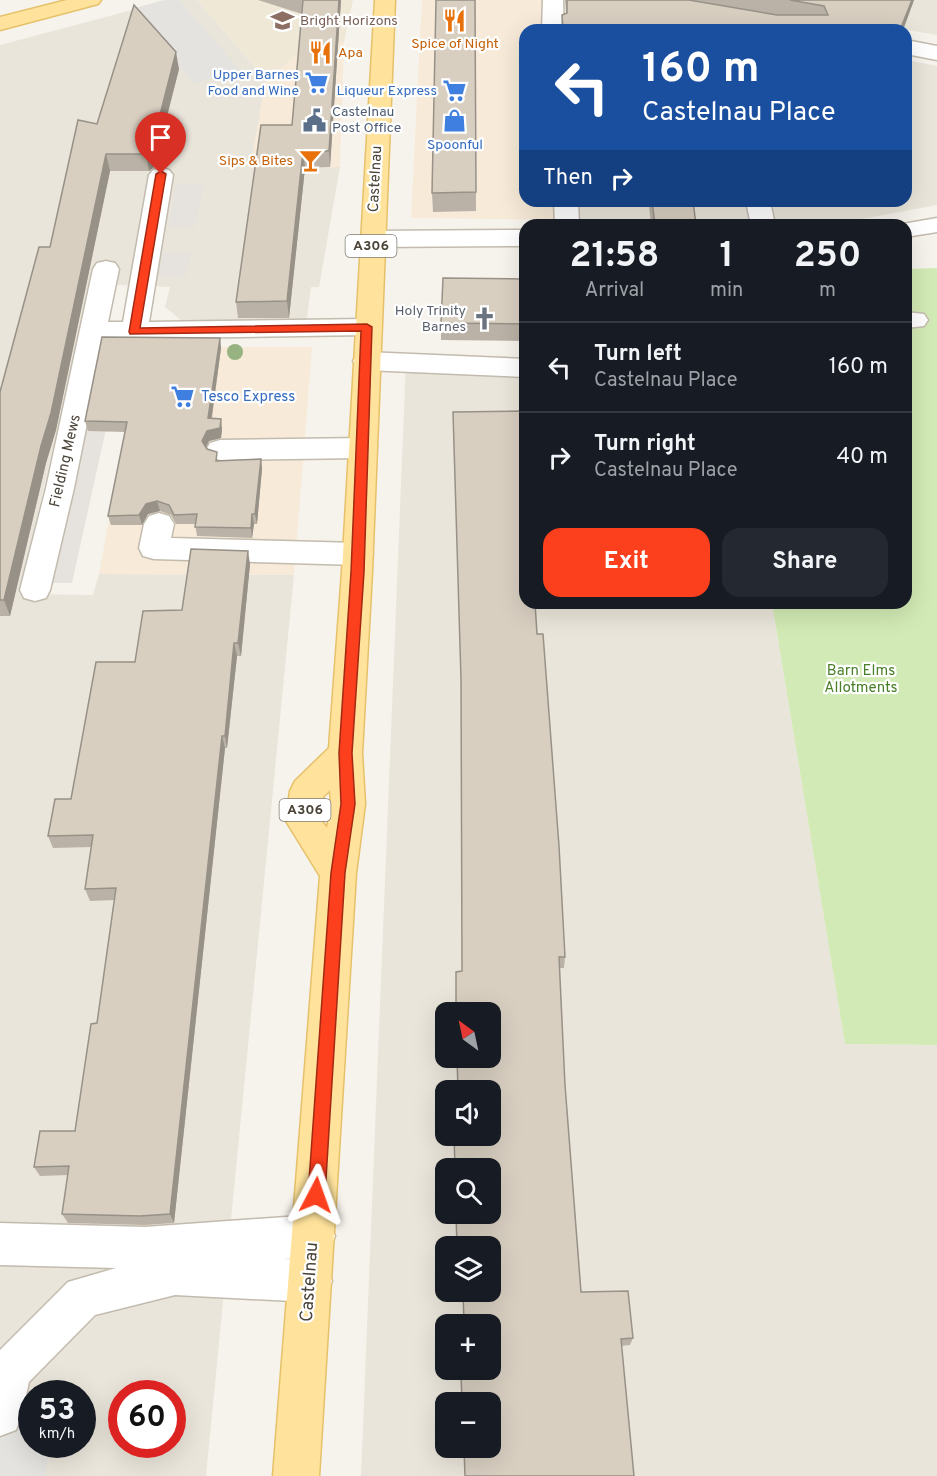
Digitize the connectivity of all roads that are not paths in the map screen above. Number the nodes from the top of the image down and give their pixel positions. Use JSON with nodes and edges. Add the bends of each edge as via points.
{"nodes":[{"id":1,"x":91,"y":0,"type":"edge"},
{"id":2,"x":385,"y":0,"type":"edge"},
{"id":3,"x":553,"y":0,"type":"edge"},
{"id":4,"x":0,"y":24,"type":"edge"},
{"id":5,"x":553,"y":24,"type":"edge"},
{"id":6,"x":912,"y":48,"type":"edge"},
{"id":7,"x":937,"y":53,"type":"edge"},
{"id":8,"x":161,"y":174,"type":"dead end"},
{"id":9,"x":937,"y":225,"type":"edge"},
{"id":10,"x":912,"y":229,"type":"edge"},
{"id":11,"x":519,"y":238,"type":"edge"},
{"id":12,"x":372,"y":239,"type":"junction"},
{"id":13,"x":106,"y":269,"type":"dead end"},
{"id":14,"x":367,"y":327,"type":"junction"},
{"id":15,"x":115,"y":331,"type":"junction"},
{"id":16,"x":366,"y":361,"type":"junction"},
{"id":17,"x":519,"y":368,"type":"edge"},
{"id":18,"x":363,"y":448,"type":"junction"},
{"id":19,"x":270,"y":449,"type":"junction"},
{"id":20,"x":220,"y":450,"type":"dead end"},
{"id":21,"x":250,"y":469,"type":"edge"},
{"id":22,"x":159,"y":524,"type":"dead end"},
{"id":23,"x":358,"y":554,"type":"junction"},
{"id":24,"x":35,"y":590,"type":"dead end"},
{"id":25,"x":314,"y":1236,"type":"junction"},
{"id":26,"x":0,"y":1244,"type":"edge"},
{"id":27,"x":311,"y":1281,"type":"junction"},
{"id":28,"x":0,"y":1414,"type":"edge"},
{"id":29,"x":296,"y":1476,"type":"edge"}],
"edges":[{"from":1,"to":4,"type":"main road"},
{"from":2,"to":12,"type":"main road","name":"Castelnau","number":"A306"},
{"from":3,"to":5,"type":"street"},
{"from":6,"to":7,"type":"street"},
{"from":8,"to":15,"type":"street"},
{"from":9,"to":10,"type":"street"},
{"from":11,"to":12,"type":"street"},
{"from":12,"to":14,"type":"main road","name":"Castelnau","number":"A306"},
{"from":13,"to":15,"type":"street","name":"Fielding Mews"},
{"from":14,"to":15,"type":"street"},
{"from":14,"to":16,"type":"main road","name":"Castelnau","number":"A306"},
{"from":15,"to":24,"type":"street","name":"Fielding Mews"},
{"from":16,"to":17,"type":"street"},
{"from":16,"to":18,"type":"main road","name":"Castelnau","number":"A306"},
{"from":18,"to":19,"type":"street"},
{"from":18,"to":23,"type":"main road","name":"Castelnau","number":"A306"},
{"from":19,"to":20,"type":"street"},
{"from":19,"to":21,"type":"street"},
{"from":22,"to":23,"type":"street","via":[[154,548],[198,536],[241,537]]},
{"from":23,"to":25,"type":"main road","name":"Castelnau","number":"A306","via":[[345,753],[348,804],[338,873]]},
{"from":25,"to":26,"type":"street","via":[[145,1248]]},
{"from":25,"to":27,"type":"main road","name":"Castelnau","number":"A306"},
{"from":27,"to":28,"type":"street","via":[[175,1274],[83,1297],[10,1371]]},
{"from":27,"to":29,"type":"main road","name":"Castelnau","number":"A306"}]}
